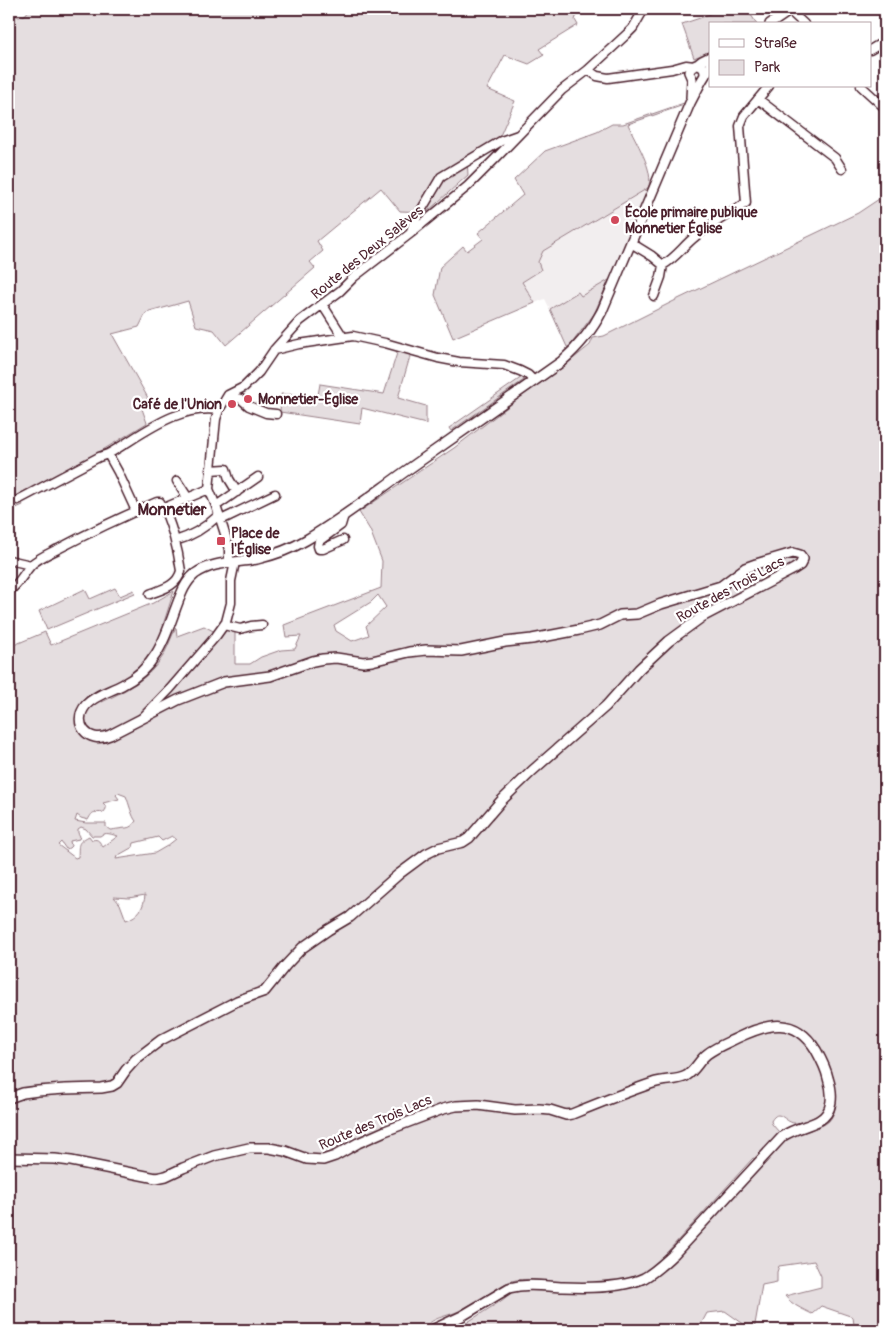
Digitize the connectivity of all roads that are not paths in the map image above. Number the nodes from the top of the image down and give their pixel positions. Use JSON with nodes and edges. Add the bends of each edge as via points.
{"nodes":[{"id":1,"x":644,"y":9,"type":"edge"},
{"id":2,"x":791,"y":10,"type":"edge"},
{"id":3,"x":773,"y":22,"type":"edge"},
{"id":4,"x":802,"y":22,"type":"edge"},
{"id":5,"x":885,"y":41,"type":"edge"},
{"id":6,"x":872,"y":49,"type":"edge"},
{"id":7,"x":709,"y":58,"type":"edge"},
{"id":8,"x":696,"y":65,"type":"junction"},
{"id":9,"x":672,"y":68,"type":"junction"},
{"id":10,"x":588,"y":70,"type":"junction"},
{"id":11,"x":706,"y":74,"type":"edge"},
{"id":12,"x":691,"y":77,"type":"junction"},
{"id":13,"x":767,"y":88,"type":"edge"},
{"id":14,"x":863,"y":88,"type":"edge"},
{"id":15,"x":758,"y":99,"type":"junction"},
{"id":16,"x":690,"y":103,"type":"junction"},
{"id":17,"x":885,"y":108,"type":"edge"},
{"id":18,"x":520,"y":134,"type":"junction"},
{"id":19,"x":842,"y":169,"type":"dead end"},
{"id":20,"x":411,"y":233,"type":"junction"},
{"id":21,"x":631,"y":243,"type":"junction"},
{"id":22,"x":663,"y":265,"type":"junction"},
{"id":23,"x":654,"y":296,"type":"dead end"},
{"id":24,"x":322,"y":304,"type":"junction"},
{"id":25,"x":342,"y":337,"type":"junction"},
{"id":26,"x":274,"y":350,"type":"junction"},
{"id":27,"x":534,"y":380,"type":"junction"},
{"id":28,"x":228,"y":395,"type":"junction"},
{"id":29,"x":219,"y":410,"type":"junction"},
{"id":30,"x":276,"y":414,"type":"dead end"},
{"id":31,"x":108,"y":454,"type":"junction"},
{"id":32,"x":210,"y":470,"type":"junction"},
{"id":33,"x":258,"y":477,"type":"dead end"},
{"id":34,"x":177,"y":481,"type":"dead end"},
{"id":35,"x":209,"y":489,"type":"junction"},
{"id":36,"x":237,"y":492,"type":"junction"},
{"id":37,"x":275,"y":494,"type":"dead end"},
{"id":38,"x":188,"y":498,"type":"junction"},
{"id":39,"x":18,"y":500,"type":"dead end"},
{"id":40,"x":216,"y":506,"type":"junction"},
{"id":41,"x":164,"y":508,"type":"junction"},
{"id":42,"x":136,"y":510,"type":"junction"},
{"id":43,"x":344,"y":515,"type":"junction"},
{"id":44,"x":220,"y":517,"type":"junction"},
{"id":45,"x":343,"y":540,"type":"dead end"},
{"id":46,"x":175,"y":541,"type":"junction"},
{"id":47,"x":9,"y":560,"type":"edge"},
{"id":48,"x":232,"y":562,"type":"junction"},
{"id":49,"x":31,"y":565,"type":"junction"},
{"id":50,"x":9,"y":591,"type":"edge"},
{"id":51,"x":150,"y":594,"type":"dead end"},
{"id":52,"x":224,"y":625,"type":"junction"},
{"id":53,"x":262,"y":625,"type":"dead end"},
{"id":54,"x":141,"y":719,"type":"junction"},
{"id":55,"x":9,"y":1098,"type":"edge"},
{"id":56,"x":9,"y":1158,"type":"edge"},
{"id":57,"x":432,"y":1330,"type":"edge"}],
"edges":[{"from":1,"to":10,"type":"street","name":"Route des Deux Salèves","via":[[627,34]]},
{"from":2,"to":3,"type":"street"},
{"from":2,"to":4,"type":"street"},
{"from":5,"to":6,"type":"street"},
{"from":7,"to":8,"type":"street"},
{"from":8,"to":9,"type":"street"},
{"from":8,"to":11,"type":"street","via":[[703,67]]},
{"from":8,"to":12,"type":"street","via":[[690,70]]},
{"from":9,"to":10,"type":"street","via":[[608,78]]},
{"from":9,"to":12,"type":"street"},
{"from":10,"to":18,"type":"street","name":"Route des Deux Salèves","via":[[562,90]]},
{"from":11,"to":12,"type":"street","via":[[696,81]]},
{"from":11,"to":16,"type":"street"},
{"from":12,"to":16,"type":"street"},
{"from":13,"to":15,"type":"street"},
{"from":14,"to":17,"type":"street"},
{"from":15,"to":19,"type":"street","via":[[835,158]]},
{"from":15,"to":22,"type":"street","via":[[740,126],[746,203],[696,236]]},
{"from":16,"to":21,"type":"street"},
{"from":18,"to":20,"type":"street","name":"Route des Deux Salèves","via":[[468,186]]},
{"from":18,"to":20,"type":"street","via":[[501,141],[441,178],[413,224]]},
{"from":20,"to":24,"type":"street","name":"Route des Deux Salèves"},
{"from":21,"to":22,"type":"street"},
{"from":21,"to":27,"type":"street","via":[[592,328],[561,362]]},
{"from":22,"to":23,"type":"street"},
{"from":24,"to":25,"type":"street"},
{"from":24,"to":26,"type":"street","name":"Route des Deux Salèves","via":[[300,321]]},
{"from":25,"to":26,"type":"street"},
{"from":25,"to":27,"type":"street","via":[[353,336],[459,362],[504,365]]},
{"from":26,"to":28,"type":"street","name":"Route des Deux Salèves","via":[[244,387]]},
{"from":27,"to":43,"type":"street"},
{"from":28,"to":29,"type":"street","name":"Route des Deux Salèves"},
{"from":28,"to":30,"type":"street","via":[[266,413]]},
{"from":29,"to":31,"type":"street","via":[[205,408],[172,416]]},
{"from":29,"to":32,"type":"street","name":"Route des Deux Salèves"},
{"from":31,"to":39,"type":"street"},
{"from":31,"to":42,"type":"street"},
{"from":32,"to":35,"type":"street","name":"Route des Deux Salèves"},
{"from":32,"to":36,"type":"street","via":[[226,468]]},
{"from":33,"to":36,"type":"street"},
{"from":34,"to":38,"type":"street"},
{"from":35,"to":38,"type":"street"},
{"from":35,"to":40,"type":"street","name":"Route des Deux Salèves"},
{"from":36,"to":40,"type":"street"},
{"from":37,"to":44,"type":"street"},
{"from":38,"to":41,"type":"street"},
{"from":40,"to":44,"type":"street","name":"Route des Deux Salèves"},
{"from":41,"to":42,"type":"street","via":[[157,502]]},
{"from":41,"to":46,"type":"street"},
{"from":42,"to":49,"type":"street"},
{"from":43,"to":45,"type":"street","via":[[341,524],[319,541],[318,546],[323,549]]},
{"from":43,"to":48,"type":"street","via":[[282,552]]},
{"from":44,"to":46,"type":"street","via":[[201,530]]},
{"from":44,"to":48,"type":"street","name":"Route des Deux Salèves"},
{"from":46,"to":51,"type":"street","via":[[180,576],[174,584]]},
{"from":47,"to":49,"type":"street"},
{"from":48,"to":52,"type":"street","name":"Route des Deux Salèves","via":[[231,603]]},
{"from":48,"to":54,"type":"street","name":"Route des Trois Lacs","via":[[218,564],[194,575],[184,587],[164,640],[150,663],[130,681],[89,702],[80,719],[86,732],[98,738]]},
{"from":49,"to":50,"type":"street"},
{"from":52,"to":53,"type":"street","via":[[240,629]]},
{"from":52,"to":54,"type":"street"},
{"from":54,"to":55,"type":"street","name":"Route des Trois Lacs","via":[[214,685],[270,676],[313,661],[336,658],[363,662],[415,651],[461,651],[586,629],[721,586],[756,564],[793,553],[803,559],[794,569],[702,617],[669,641],[638,669],[603,709],[501,801],[469,838],[433,851],[399,874],[356,913],[302,948],[265,991],[237,1000],[161,1040],[136,1059],[112,1086],[38,1091]]},
{"from":56,"to":57,"type":"street","name":"Route des Trois Lacs","via":[[71,1161],[156,1178],[214,1156],[249,1148],[269,1148],[323,1160],[385,1131],[451,1107],[539,1109],[572,1114],[652,1083],[686,1076],[709,1052],[760,1028],[776,1025],[792,1028],[809,1040],[824,1064],[830,1084],[832,1096],[823,1118],[783,1136],[674,1254],[646,1277],[622,1284],[564,1287],[525,1284],[509,1288]]}]}
